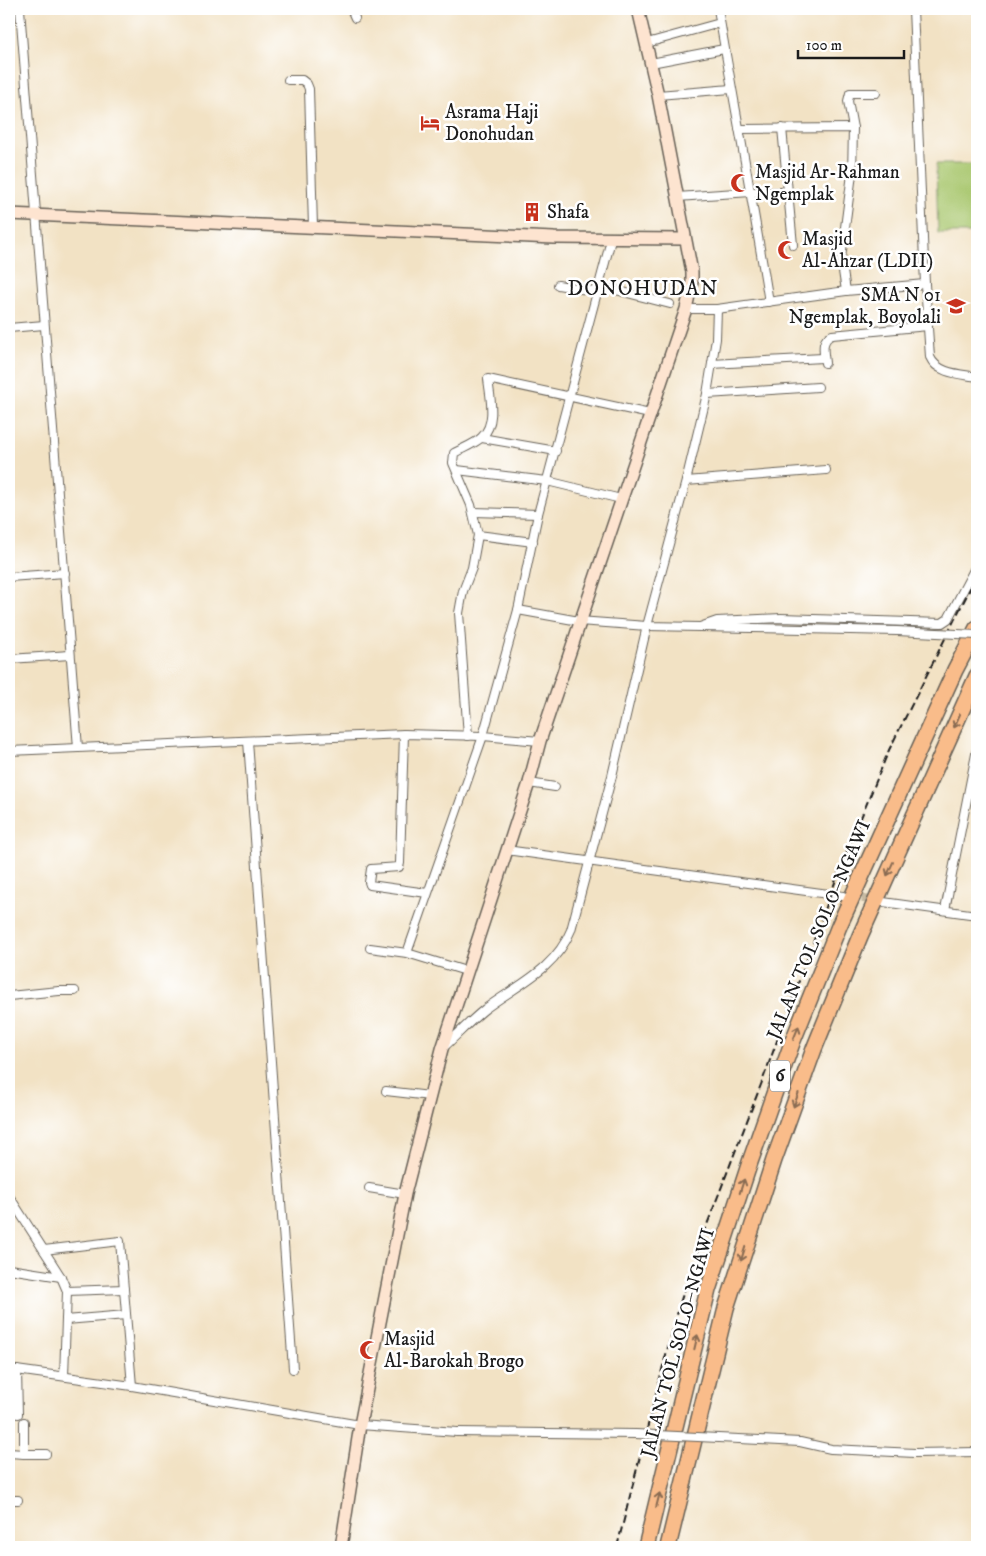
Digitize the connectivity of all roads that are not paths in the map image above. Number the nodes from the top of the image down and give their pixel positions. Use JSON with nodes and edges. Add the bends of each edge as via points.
{"nodes":[{"id":1,"x":20,"y":9,"type":"edge"},
{"id":2,"x":351,"y":9,"type":"edge"},
{"id":3,"x":638,"y":9,"type":"edge"},
{"id":4,"x":718,"y":9,"type":"edge"},
{"id":5,"x":913,"y":9,"type":"edge"},
{"id":6,"x":355,"y":18,"type":"dead end"},
{"id":7,"x":720,"y":24,"type":"junction"},
{"id":8,"x":647,"y":43,"type":"junction"},
{"id":9,"x":724,"y":49,"type":"junction"},
{"id":10,"x":651,"y":63,"type":"junction"},
{"id":11,"x":288,"y":80,"type":"dead end"},
{"id":12,"x":731,"y":89,"type":"junction"},
{"id":13,"x":876,"y":93,"type":"dead end"},
{"id":14,"x":658,"y":95,"type":"junction"},
{"id":15,"x":782,"y":128,"type":"junction"},
{"id":16,"x":853,"y":128,"type":"junction"},
{"id":17,"x":740,"y":129,"type":"junction"},
{"id":18,"x":751,"y":192,"type":"junction"},
{"id":19,"x":787,"y":192,"type":"junction"},
{"id":20,"x":677,"y":197,"type":"junction"},
{"id":21,"x":9,"y":214,"type":"edge"},
{"id":22,"x":37,"y":215,"type":"junction"},
{"id":23,"x":313,"y":227,"type":"junction"},
{"id":24,"x":685,"y":239,"type":"junction"},
{"id":25,"x":611,"y":240,"type":"junction"},
{"id":26,"x":793,"y":245,"type":"dead end"},
{"id":27,"x":925,"y":284,"type":"junction"},
{"id":28,"x":558,"y":285,"type":"dead end"},
{"id":29,"x":599,"y":289,"type":"junction"},
{"id":30,"x":846,"y":292,"type":"junction"},
{"id":31,"x":769,"y":302,"type":"junction"},
{"id":32,"x":670,"y":304,"type":"dead end"},
{"id":33,"x":686,"y":309,"type":"junction"},
{"id":34,"x":717,"y":309,"type":"junction"},
{"id":35,"x":44,"y":325,"type":"junction"},
{"id":36,"x":928,"y":326,"type":"junction"},
{"id":37,"x":9,"y":328,"type":"edge"},
{"id":38,"x":712,"y":364,"type":"junction"},
{"id":39,"x":977,"y":377,"type":"edge"},
{"id":40,"x":818,"y":387,"type":"dead end"},
{"id":41,"x":706,"y":394,"type":"junction"},
{"id":42,"x":570,"y":396,"type":"junction"},
{"id":43,"x":650,"y":414,"type":"junction"},
{"id":44,"x":482,"y":438,"type":"junction"},
{"id":45,"x":556,"y":451,"type":"junction"},
{"id":46,"x":457,"y":470,"type":"junction"},
{"id":47,"x":826,"y":470,"type":"dead end"},
{"id":48,"x":547,"y":481,"type":"junction"},
{"id":49,"x":686,"y":481,"type":"junction"},
{"id":50,"x":621,"y":500,"type":"junction"},
{"id":51,"x":474,"y":512,"type":"junction"},
{"id":52,"x":538,"y":514,"type":"junction"},
{"id":53,"x":478,"y":535,"type":"junction"},
{"id":54,"x":533,"y":542,"type":"junction"},
{"id":55,"x":977,"y":564,"type":"edge"},
{"id":56,"x":65,"y":573,"type":"junction"},
{"id":57,"x":9,"y":578,"type":"edge"},
{"id":58,"x":518,"y":610,"type":"junction"},
{"id":59,"x":579,"y":621,"type":"junction"},
{"id":60,"x":646,"y":626,"type":"junction"},
{"id":61,"x":700,"y":627,"type":"junction"},
{"id":62,"x":977,"y":628,"type":"edge"},
{"id":63,"x":977,"y":635,"type":"edge"},
{"id":64,"x":70,"y":655,"type":"junction"},
{"id":65,"x":9,"y":659,"type":"edge"},
{"id":66,"x":977,"y":676,"type":"edge"},
{"id":67,"x":404,"y":734,"type":"junction"},
{"id":68,"x":468,"y":736,"type":"junction"},
{"id":69,"x":483,"y":736,"type":"junction"},
{"id":70,"x":248,"y":741,"type":"junction"},
{"id":71,"x":540,"y":741,"type":"junction"},
{"id":72,"x":78,"y":748,"type":"junction"},
{"id":73,"x":977,"y":749,"type":"edge"},
{"id":74,"x":9,"y":751,"type":"edge"},
{"id":75,"x":529,"y":783,"type":"junction"},
{"id":76,"x":554,"y":787,"type":"dead end"},
{"id":77,"x":506,"y":850,"type":"junction"},
{"id":78,"x":589,"y":861,"type":"junction"},
{"id":79,"x":427,"y":893,"type":"junction"},
{"id":80,"x":843,"y":896,"type":"tunnel mouth"},
{"id":81,"x":883,"y":902,"type":"tunnel mouth"},
{"id":82,"x":945,"y":910,"type":"junction"},
{"id":83,"x":977,"y":914,"type":"edge"},
{"id":84,"x":370,"y":948,"type":"dead end"},
{"id":85,"x":407,"y":953,"type":"junction"},
{"id":86,"x":466,"y":971,"type":"junction"},
{"id":87,"x":75,"y":991,"type":"dead end"},
{"id":88,"x":9,"y":996,"type":"edge"},
{"id":89,"x":442,"y":1049,"type":"junction"},
{"id":90,"x":386,"y":1092,"type":"dead end"},
{"id":91,"x":430,"y":1096,"type":"junction"},
{"id":92,"x":369,"y":1188,"type":"dead end"},
{"id":93,"x":405,"y":1194,"type":"junction"},
{"id":94,"x":9,"y":1196,"type":"edge"},
{"id":95,"x":44,"y":1250,"type":"junction"},
{"id":96,"x":9,"y":1269,"type":"edge"},
{"id":97,"x":62,"y":1277,"type":"junction"},
{"id":98,"x":124,"y":1288,"type":"junction"},
{"id":99,"x":67,"y":1292,"type":"junction"},
{"id":100,"x":126,"y":1315,"type":"junction"},
{"id":101,"x":66,"y":1320,"type":"junction"},
{"id":102,"x":9,"y":1369,"type":"edge"},
{"id":103,"x":293,"y":1369,"type":"dead end"},
{"id":104,"x":18,"y":1370,"type":"junction"},
{"id":105,"x":64,"y":1376,"type":"junction"},
{"id":106,"x":132,"y":1386,"type":"junction"},
{"id":107,"x":18,"y":1414,"type":"dead end"},
{"id":108,"x":24,"y":1422,"type":"dead end"},
{"id":109,"x":360,"y":1425,"type":"junction"},
{"id":110,"x":977,"y":1452,"type":"edge"},
{"id":111,"x":9,"y":1454,"type":"edge"},
{"id":112,"x":24,"y":1454,"type":"junction"},
{"id":113,"x":46,"y":1454,"type":"dead end"},
{"id":114,"x":9,"y":1500,"type":"edge"},
{"id":115,"x":18,"y":1500,"type":"dead end"},
{"id":116,"x":31,"y":1547,"type":"edge"},
{"id":117,"x":57,"y":1547,"type":"edge"},
{"id":118,"x":341,"y":1547,"type":"edge"},
{"id":119,"x":646,"y":1547,"type":"edge"},
{"id":120,"x":668,"y":1547,"type":"edge"}],
"edges":[{"from":1,"to":22,"type":"street"},
{"from":2,"to":6,"type":"street"},
{"from":3,"to":8,"type":"main road"},
{"from":4,"to":7,"type":"street"},
{"from":5,"to":27,"type":"street"},
{"from":7,"to":8,"type":"street"},
{"from":7,"to":9,"type":"street"},
{"from":8,"to":10,"type":"main road"},
{"from":9,"to":10,"type":"street"},
{"from":9,"to":12,"type":"street"},
{"from":10,"to":14,"type":"main road"},
{"from":11,"to":23,"type":"street","via":[[302,80],[309,89]]},
{"from":12,"to":14,"type":"street"},
{"from":12,"to":17,"type":"street"},
{"from":13,"to":16,"type":"street","via":[[850,93],[848,101]]},
{"from":14,"to":20,"type":"main road"},
{"from":15,"to":16,"type":"street"},
{"from":15,"to":17,"type":"street"},
{"from":15,"to":19,"type":"street"},
{"from":16,"to":30,"type":"street","via":[[852,174],[841,258]]},
{"from":17,"to":18,"type":"street"},
{"from":18,"to":19,"type":"street"},
{"from":18,"to":20,"type":"street"},
{"from":18,"to":31,"type":"street"},
{"from":19,"to":26,"type":"street"},
{"from":20,"to":24,"type":"main road"},
{"from":21,"to":22,"type":"main road"},
{"from":22,"to":23,"type":"main road"},
{"from":22,"to":35,"type":"street"},
{"from":23,"to":25,"type":"main road"},
{"from":24,"to":25,"type":"main road"},
{"from":24,"to":33,"type":"main road","via":[[692,282]]},
{"from":25,"to":29,"type":"street"},
{"from":27,"to":30,"type":"street"},
{"from":27,"to":36,"type":"street"},
{"from":28,"to":29,"type":"street"},
{"from":29,"to":32,"type":"street"},
{"from":29,"to":42,"type":"street"},
{"from":30,"to":31,"type":"street"},
{"from":31,"to":34,"type":"street"},
{"from":33,"to":34,"type":"street"},
{"from":33,"to":43,"type":"main road"},
{"from":34,"to":38,"type":"street"},
{"from":35,"to":37,"type":"street"},
{"from":35,"to":56,"type":"street"},
{"from":36,"to":38,"type":"street","via":[[832,335],[824,342],[824,360]]},
{"from":36,"to":39,"type":"street","via":[[930,357],[936,367]]},
{"from":38,"to":41,"type":"street"},
{"from":40,"to":41,"type":"street"},
{"from":41,"to":49,"type":"street"},
{"from":42,"to":43,"type":"street"},
{"from":42,"to":44,"type":"street","via":[[488,379],[491,417]]},
{"from":42,"to":45,"type":"street"},
{"from":43,"to":50,"type":"main road"},
{"from":44,"to":45,"type":"street"},
{"from":44,"to":46,"type":"street","via":[[454,453],[453,463]]},
{"from":45,"to":48,"type":"street"},
{"from":46,"to":48,"type":"street"},
{"from":46,"to":51,"type":"street"},
{"from":47,"to":49,"type":"street"},
{"from":48,"to":50,"type":"street"},
{"from":48,"to":52,"type":"street"},
{"from":49,"to":60,"type":"street"},
{"from":50,"to":59,"type":"main road"},
{"from":51,"to":52,"type":"street"},
{"from":51,"to":53,"type":"street"},
{"from":52,"to":54,"type":"street"},
{"from":53,"to":54,"type":"street"},
{"from":53,"to":68,"type":"street","via":[[459,613]]},
{"from":54,"to":58,"type":"street"},
{"from":55,"to":61,"type":"street","via":[[948,619],[942,623],[781,618],[718,621]]},
{"from":56,"to":57,"type":"street"},
{"from":56,"to":64,"type":"street"},
{"from":58,"to":59,"type":"street"},
{"from":58,"to":69,"type":"street"},
{"from":59,"to":60,"type":"street"},
{"from":59,"to":71,"type":"main road"},
{"from":60,"to":61,"type":"street"},
{"from":60,"to":78,"type":"street"},
{"from":61,"to":63,"type":"street","bridge":true},
{"from":119,"to":62,"type":"highway","name":"JALAN TOL SOLO–NGAWI","number":"6","one_way":true,"via":[[708,1290],[792,1043],[839,926],[954,670]]},
{"from":64,"to":65,"type":"street"},
{"from":64,"to":72,"type":"street"},
{"from":66,"to":120,"type":"highway","name":"JALAN TOL SOLO–NGAWI","number":"6","one_way":true,"via":[[860,936],[774,1160],[726,1308]]},
{"from":67,"to":68,"type":"street"},
{"from":67,"to":70,"type":"street"},
{"from":67,"to":79,"type":"street","via":[[400,863],[398,867],[370,869],[369,882],[370,885]]},
{"from":68,"to":69,"type":"street"},
{"from":69,"to":71,"type":"street"},
{"from":69,"to":79,"type":"street"},
{"from":70,"to":72,"type":"street"},
{"from":70,"to":103,"type":"street"},
{"from":71,"to":75,"type":"main road"},
{"from":72,"to":74,"type":"street"},
{"from":73,"to":82,"type":"street"},
{"from":75,"to":76,"type":"street"},
{"from":75,"to":77,"type":"main road"},
{"from":77,"to":78,"type":"street"},
{"from":77,"to":86,"type":"main road"},
{"from":78,"to":80,"type":"street"},
{"from":78,"to":89,"type":"street","via":[[578,908],[563,946],[541,971],[485,1010]]},
{"from":79,"to":85,"type":"street"},
{"from":81,"to":82,"type":"street"},
{"from":82,"to":83,"type":"street"},
{"from":84,"to":85,"type":"street"},
{"from":85,"to":86,"type":"street"},
{"from":86,"to":89,"type":"main road"},
{"from":87,"to":88,"type":"street"},
{"from":89,"to":91,"type":"main road"},
{"from":90,"to":91,"type":"street"},
{"from":91,"to":93,"type":"main road"},
{"from":92,"to":93,"type":"street"},
{"from":93,"to":109,"type":"main road"},
{"from":94,"to":95,"type":"street"},
{"from":95,"to":97,"type":"street"},
{"from":95,"to":98,"type":"street","via":[[120,1242]]},
{"from":96,"to":97,"type":"street"},
{"from":97,"to":99,"type":"street"},
{"from":98,"to":99,"type":"street"},
{"from":98,"to":100,"type":"street"},
{"from":99,"to":101,"type":"street"},
{"from":100,"to":101,"type":"street"},
{"from":100,"to":106,"type":"street"},
{"from":101,"to":105,"type":"street"},
{"from":102,"to":104,"type":"street"},
{"from":104,"to":105,"type":"street"},
{"from":104,"to":107,"type":"street"},
{"from":105,"to":106,"type":"street"},
{"from":106,"to":109,"type":"street"},
{"from":108,"to":112,"type":"street"},
{"from":109,"to":110,"type":"street","bridge":true,"via":[[457,1432],[646,1435],[800,1442],[831,1449],[915,1453]]},
{"from":109,"to":118,"type":"main road"},
{"from":111,"to":112,"type":"street"},
{"from":112,"to":113,"type":"street"},
{"from":114,"to":115,"type":"street"},
{"from":116,"to":117,"type":"street"}]}
